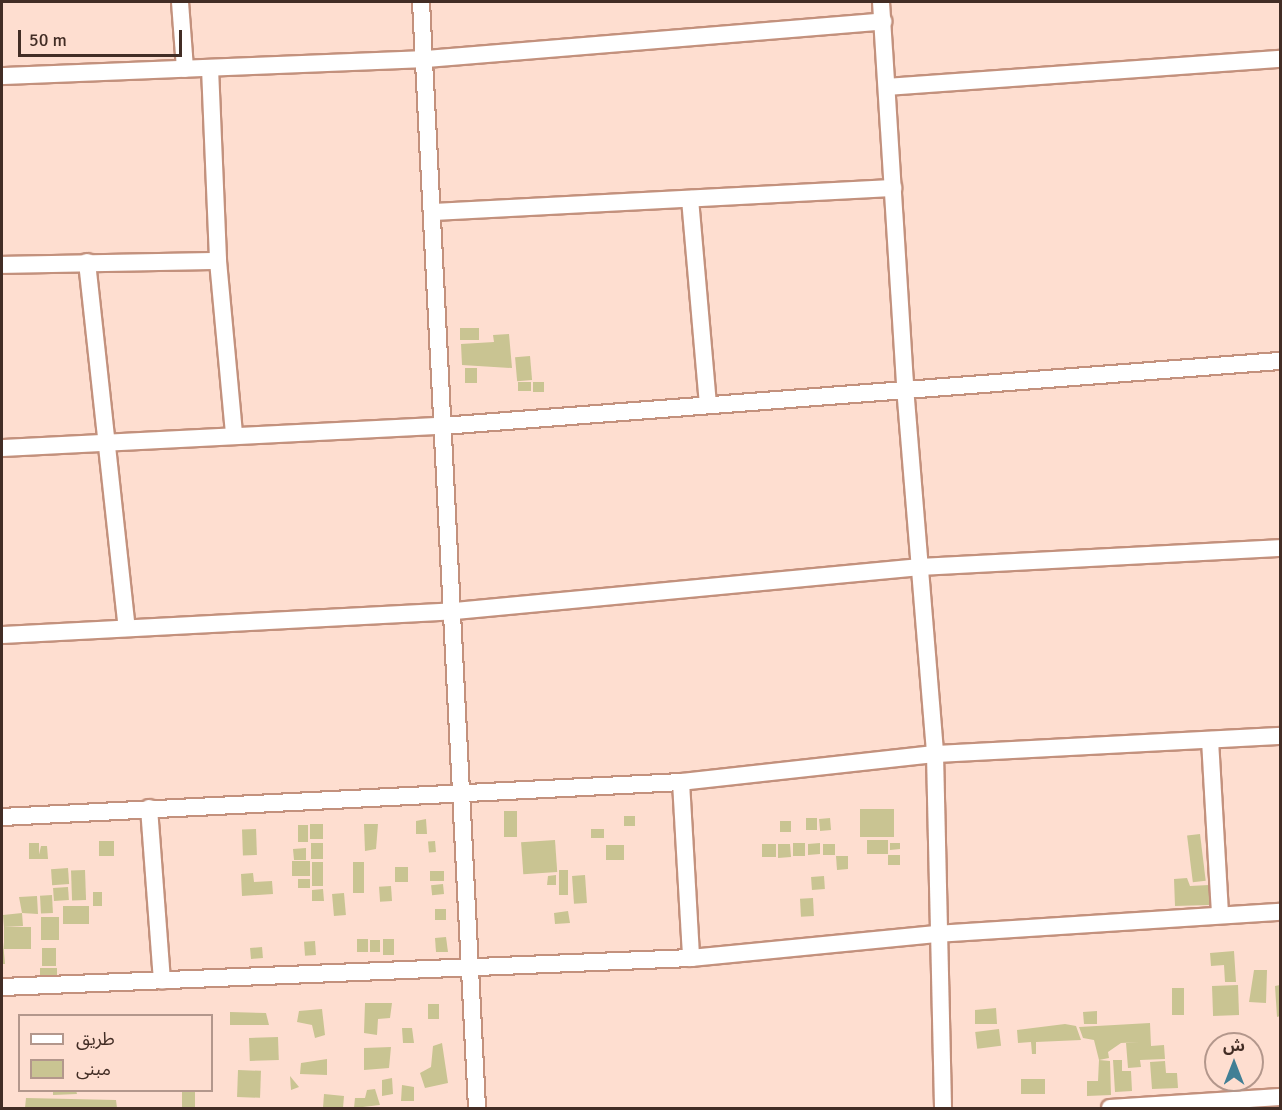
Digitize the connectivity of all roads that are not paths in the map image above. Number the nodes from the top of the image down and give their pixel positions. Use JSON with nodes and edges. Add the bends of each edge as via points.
{"nodes":[{"id":1,"x":180,"y":2,"type":"edge"},
{"id":2,"x":421,"y":2,"type":"edge"},
{"id":3,"x":881,"y":2,"type":"edge"},
{"id":4,"x":883,"y":21,"type":"junction"},
{"id":5,"x":424,"y":59,"type":"junction"},
{"id":6,"x":1281,"y":59,"type":"edge"},
{"id":7,"x":210,"y":68,"type":"junction"},
{"id":8,"x":185,"y":69,"type":"junction"},
{"id":9,"x":2,"y":76,"type":"edge"},
{"id":10,"x":887,"y":87,"type":"junction"},
{"id":11,"x":893,"y":188,"type":"junction"},
{"id":12,"x":690,"y":199,"type":"junction"},
{"id":13,"x":432,"y":212,"type":"junction"},
{"id":14,"x":218,"y":261,"type":"junction"},
{"id":15,"x":87,"y":262,"type":"junction"},
{"id":16,"x":2,"y":265,"type":"edge"},
{"id":17,"x":1281,"y":361,"type":"edge"},
{"id":18,"x":905,"y":387,"type":"junction"},
{"id":19,"x":708,"y":404,"type":"junction"},
{"id":20,"x":442,"y":426,"type":"junction"},
{"id":21,"x":234,"y":435,"type":"junction"},
{"id":22,"x":104,"y":444,"type":"junction"},
{"id":23,"x":2,"y":448,"type":"edge"},
{"id":24,"x":1281,"y":548,"type":"edge"},
{"id":25,"x":918,"y":567,"type":"junction"},
{"id":26,"x":455,"y":611,"type":"junction"},
{"id":27,"x":127,"y":628,"type":"junction"},
{"id":28,"x":2,"y":635,"type":"edge"},
{"id":29,"x":1281,"y":736,"type":"edge"},
{"id":30,"x":1210,"y":740,"type":"junction"},
{"id":31,"x":935,"y":754,"type":"junction"},
{"id":32,"x":681,"y":782,"type":"junction"},
{"id":33,"x":464,"y":796,"type":"junction"},
{"id":34,"x":148,"y":808,"type":"junction"},
{"id":35,"x":2,"y":817,"type":"edge"},
{"id":36,"x":1281,"y":912,"type":"edge"},
{"id":37,"x":1220,"y":915,"type":"junction"},
{"id":38,"x":936,"y":934,"type":"junction"},
{"id":39,"x":691,"y":958,"type":"junction"},
{"id":40,"x":470,"y":969,"type":"junction"},
{"id":41,"x":162,"y":981,"type":"junction"},
{"id":42,"x":2,"y":987,"type":"edge"},
{"id":43,"x":1281,"y":1097,"type":"edge"},
{"id":44,"x":1162,"y":1107,"type":"edge"},
{"id":45,"x":477,"y":1108,"type":"edge"},
{"id":46,"x":942,"y":1108,"type":"edge"},
{"id":47,"x":1110,"y":1108,"type":"edge"}],
"edges":[{"from":1,"to":8,"type":"street"},
{"from":2,"to":5,"type":"street"},
{"from":3,"to":4,"type":"street"},
{"from":4,"to":5,"type":"street"},
{"from":4,"to":10,"type":"street"},
{"from":5,"to":7,"type":"street"},
{"from":5,"to":13,"type":"street"},
{"from":6,"to":10,"type":"street"},
{"from":7,"to":8,"type":"street"},
{"from":7,"to":14,"type":"street"},
{"from":8,"to":9,"type":"street"},
{"from":10,"to":11,"type":"street"},
{"from":11,"to":12,"type":"street"},
{"from":11,"to":18,"type":"street"},
{"from":12,"to":13,"type":"street"},
{"from":12,"to":19,"type":"street"},
{"from":13,"to":20,"type":"street"},
{"from":14,"to":15,"type":"street"},
{"from":14,"to":21,"type":"street"},
{"from":15,"to":16,"type":"street"},
{"from":15,"to":22,"type":"street"},
{"from":17,"to":18,"type":"street"},
{"from":18,"to":19,"type":"street"},
{"from":18,"to":25,"type":"street"},
{"from":19,"to":20,"type":"street"},
{"from":20,"to":21,"type":"street"},
{"from":20,"to":26,"type":"street"},
{"from":21,"to":22,"type":"street"},
{"from":22,"to":23,"type":"street"},
{"from":22,"to":27,"type":"street"},
{"from":24,"to":25,"type":"street"},
{"from":25,"to":26,"type":"street"},
{"from":25,"to":31,"type":"street"},
{"from":26,"to":27,"type":"street"},
{"from":26,"to":33,"type":"street"},
{"from":27,"to":28,"type":"street"},
{"from":29,"to":30,"type":"street"},
{"from":30,"to":31,"type":"street"},
{"from":30,"to":37,"type":"street"},
{"from":31,"to":32,"type":"street"},
{"from":31,"to":38,"type":"street"},
{"from":32,"to":33,"type":"street"},
{"from":32,"to":39,"type":"street"},
{"from":33,"to":34,"type":"street"},
{"from":33,"to":40,"type":"street"},
{"from":34,"to":35,"type":"street"},
{"from":34,"to":41,"type":"street"},
{"from":36,"to":37,"type":"street"},
{"from":37,"to":38,"type":"street"},
{"from":38,"to":39,"type":"street"},
{"from":38,"to":46,"type":"street"},
{"from":39,"to":40,"type":"street"},
{"from":40,"to":41,"type":"street"},
{"from":40,"to":45,"type":"street"},
{"from":41,"to":42,"type":"street"},
{"from":43,"to":44,"type":"street"},
{"from":44,"to":47,"type":"street"}]}
